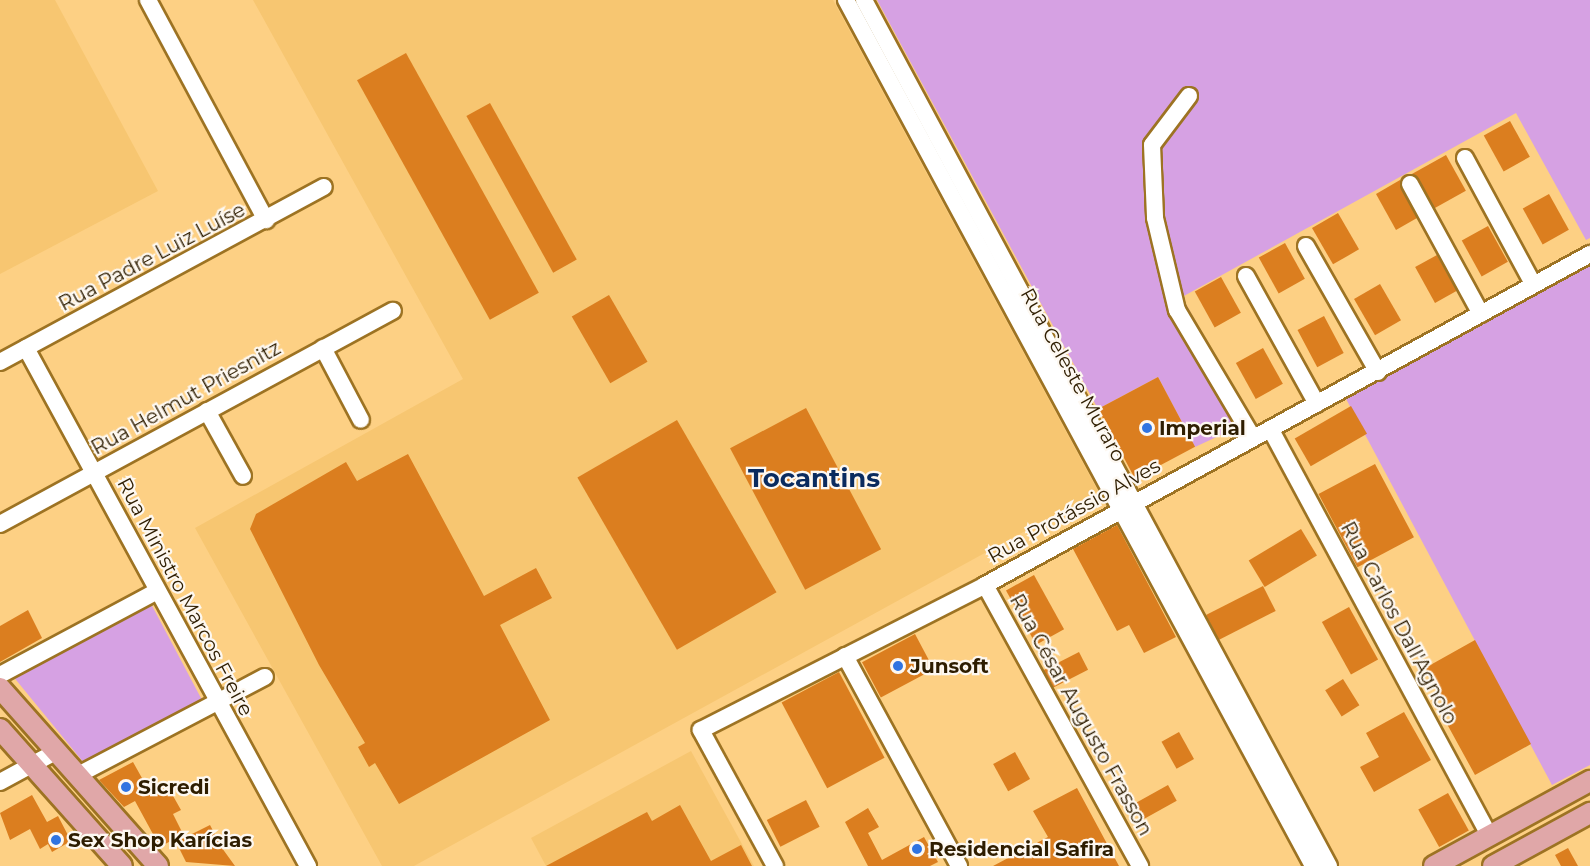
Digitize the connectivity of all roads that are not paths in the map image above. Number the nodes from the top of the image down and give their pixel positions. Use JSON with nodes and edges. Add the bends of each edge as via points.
{"nodes":[{"id":1,"x":148,"y":0,"type":"edge"},
{"id":2,"x":846,"y":0,"type":"edge"},
{"id":3,"x":864,"y":0,"type":"edge"},
{"id":4,"x":1189,"y":96,"type":"dead end"},
{"id":5,"x":1465,"y":158,"type":"dead end"},
{"id":6,"x":1410,"y":184,"type":"dead end"},
{"id":7,"x":324,"y":187,"type":"dead end"},
{"id":8,"x":266,"y":220,"type":"junction"},
{"id":9,"x":1306,"y":246,"type":"dead end"},
{"id":10,"x":1590,"y":254,"type":"edge"},
{"id":11,"x":1246,"y":276,"type":"dead end"},
{"id":12,"x":1533,"y":284,"type":"junction"},
{"id":13,"x":393,"y":311,"type":"dead end"},
{"id":14,"x":1481,"y":314,"type":"junction"},
{"id":15,"x":26,"y":348,"type":"junction"},
{"id":16,"x":323,"y":348,"type":"junction"},
{"id":17,"x":0,"y":362,"type":"edge"},
{"id":18,"x":1378,"y":372,"type":"junction"},
{"id":19,"x":1317,"y":404,"type":"junction"},
{"id":20,"x":207,"y":411,"type":"junction"},
{"id":21,"x":361,"y":420,"type":"dead end"},
{"id":22,"x":1271,"y":430,"type":"junction"},
{"id":23,"x":1252,"y":438,"type":"junction"},
{"id":24,"x":94,"y":473,"type":"junction"},
{"id":25,"x":243,"y":476,"type":"dead end"},
{"id":26,"x":1128,"y":504,"type":"junction"},
{"id":27,"x":0,"y":524,"type":"edge"},
{"id":28,"x":985,"y":585,"type":"junction"},
{"id":29,"x":157,"y":591,"type":"junction"},
{"id":30,"x":845,"y":656,"type":"junction"},
{"id":31,"x":0,"y":675,"type":"edge"},
{"id":32,"x":265,"y":677,"type":"dead end"},
{"id":33,"x":0,"y":688,"type":"edge"},
{"id":34,"x":217,"y":702,"type":"junction"},
{"id":35,"x":1234,"y":704,"type":"junction"},
{"id":36,"x":0,"y":729,"type":"edge"},
{"id":37,"x":57,"y":751,"type":"junction"},
{"id":38,"x":32,"y":765,"type":"junction"},
{"id":39,"x":78,"y":775,"type":"junction"},
{"id":40,"x":1590,"y":781,"type":"edge"},
{"id":41,"x":0,"y":782,"type":"edge"},
{"id":42,"x":1590,"y":813,"type":"edge"},
{"id":43,"x":1490,"y":836,"type":"junction"},
{"id":44,"x":122,"y":866,"type":"edge"},
{"id":45,"x":158,"y":866,"type":"edge"},
{"id":46,"x":308,"y":866,"type":"edge"},
{"id":47,"x":774,"y":866,"type":"edge"},
{"id":48,"x":959,"y":866,"type":"edge"},
{"id":49,"x":1140,"y":866,"type":"edge"},
{"id":50,"x":1313,"y":866,"type":"edge"},
{"id":51,"x":1329,"y":866,"type":"edge"},
{"id":52,"x":1434,"y":866,"type":"edge"},
{"id":53,"x":1493,"y":866,"type":"edge"}],
"edges":[{"from":1,"to":8,"type":"street"},
{"from":2,"to":26,"type":"street","name":"Rua Celeste Muraro"},
{"from":3,"to":26,"type":"street","name":"Rua Celeste Muraro"},
{"from":4,"to":23,"type":"street","via":[[1152,145],[1155,218],[1177,309]]},
{"from":5,"to":12,"type":"street"},
{"from":6,"to":14,"type":"street"},
{"from":7,"to":8,"type":"street","name":"Rua Padre Luiz Luíse"},
{"from":8,"to":15,"type":"street","name":"Rua Padre Luiz Luíse"},
{"from":9,"to":18,"type":"street"},
{"from":10,"to":12,"type":"street","name":"Rua Protássio Alves"},
{"from":11,"to":19,"type":"street"},
{"from":12,"to":14,"type":"street","name":"Rua Protássio Alves"},
{"from":13,"to":16,"type":"street","name":"Rua Helmut Priesnitz"},
{"from":14,"to":18,"type":"street","name":"Rua Protássio Alves"},
{"from":15,"to":17,"type":"street","name":"Rua Padre Luiz Luíse"},
{"from":15,"to":24,"type":"street","name":"Rua Ministro Marcos Freire"},
{"from":16,"to":20,"type":"street","name":"Rua Helmut Priesnitz"},
{"from":16,"to":21,"type":"street"},
{"from":18,"to":19,"type":"street","name":"Rua Protássio Alves"},
{"from":19,"to":22,"type":"street","name":"Rua Protássio Alves"},
{"from":20,"to":24,"type":"street","name":"Rua Helmut Priesnitz"},
{"from":20,"to":25,"type":"street"},
{"from":22,"to":23,"type":"street","name":"Rua Protássio Alves"},
{"from":22,"to":43,"type":"street","name":"Rua Carlos Dall'Agnolo"},
{"from":23,"to":26,"type":"street","name":"Rua Protássio Alves"},
{"from":24,"to":27,"type":"street","name":"Rua Helmut Priesnitz"},
{"from":24,"to":29,"type":"street","name":"Rua Ministro Marcos Freire"},
{"from":26,"to":28,"type":"street","name":"Rua Protássio Alves"},
{"from":26,"to":35,"type":"street","name":"Rua Celeste Muraro"},
{"from":28,"to":30,"type":"street","name":"Rua Protássio Alves"},
{"from":28,"to":49,"type":"street","name":"Rua César Augusto Frasson"},
{"from":29,"to":31,"type":"street"},
{"from":29,"to":34,"type":"street","name":"Rua Ministro Marcos Freire"},
{"from":30,"to":47,"type":"street","name":"Rua Protássio Alves","via":[[701,730]]},
{"from":30,"to":48,"type":"street"},
{"from":32,"to":34,"type":"street"},
{"from":33,"to":37,"type":"main road"},
{"from":34,"to":39,"type":"street"},
{"from":34,"to":46,"type":"street","name":"Rua Ministro Marcos Freire"},
{"from":35,"to":50,"type":"street","name":"Rua Celeste Muraro"},
{"from":35,"to":51,"type":"street","name":"Rua Celeste Muraro"},
{"from":36,"to":38,"type":"main road"},
{"from":37,"to":38,"type":"street"},
{"from":37,"to":39,"type":"main road"},
{"from":38,"to":41,"type":"street"},
{"from":38,"to":44,"type":"main road"},
{"from":39,"to":45,"type":"main road"},
{"from":40,"to":43,"type":"main road"},
{"from":42,"to":53,"type":"main road"},
{"from":43,"to":52,"type":"main road"}]}
